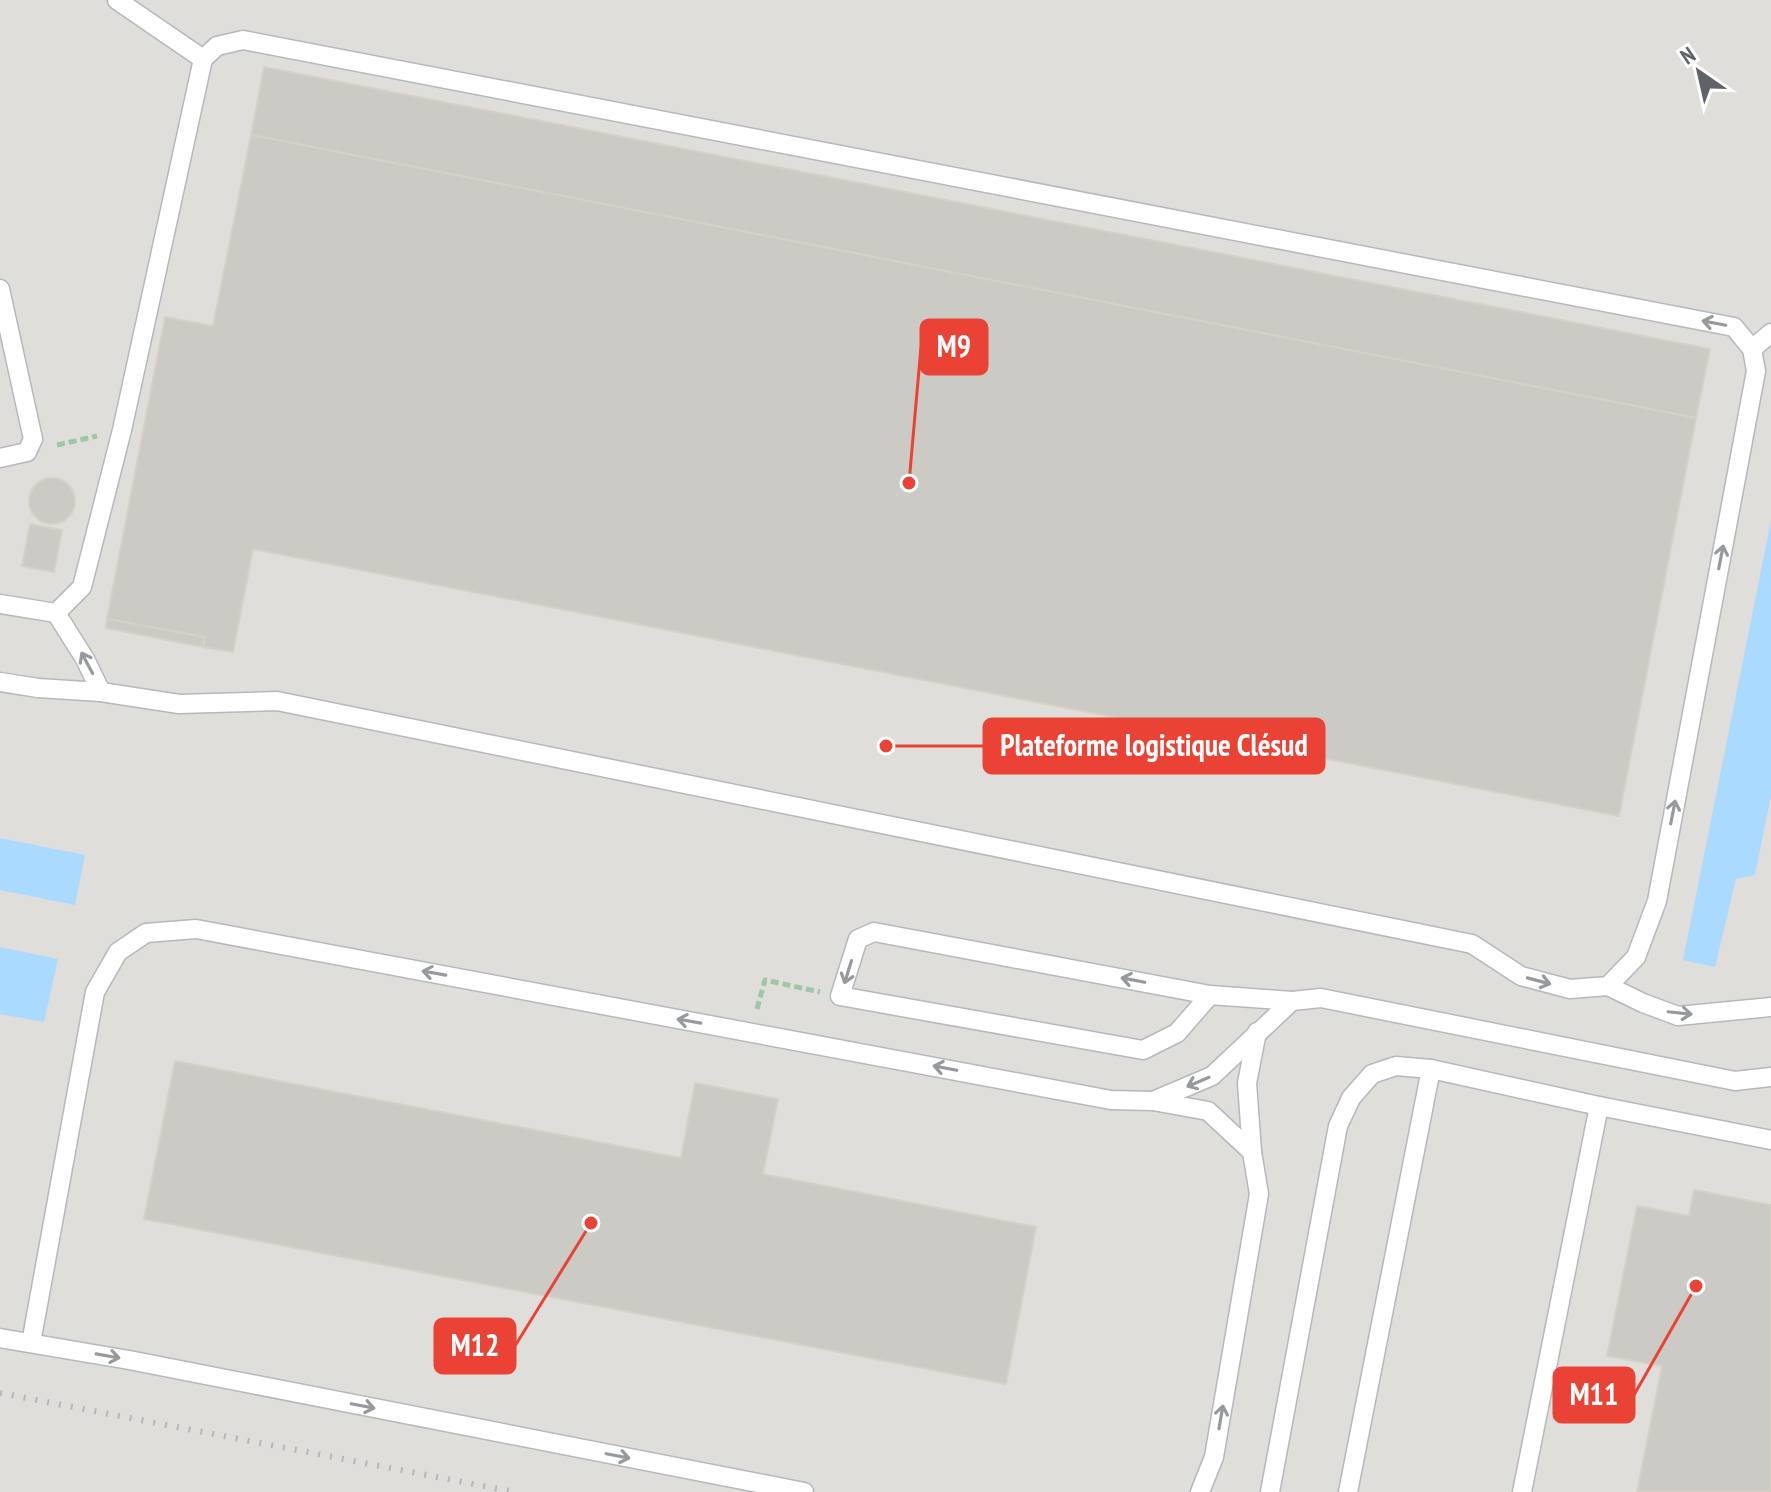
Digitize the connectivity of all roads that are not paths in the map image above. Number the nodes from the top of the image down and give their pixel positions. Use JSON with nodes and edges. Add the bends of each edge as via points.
{"nodes":[{"id":1,"x":117,"y":0,"type":"edge"},
{"id":2,"x":203,"y":59,"type":"junction"},
{"id":3,"x":0,"y":289,"type":"edge"},
{"id":4,"x":1771,"y":333,"type":"edge"},
{"id":5,"x":1752,"y":349,"type":"junction"},
{"id":6,"x":0,"y":458,"type":"edge"},
{"id":7,"x":0,"y":604,"type":"edge"},
{"id":8,"x":56,"y":613,"type":"junction"},
{"id":9,"x":0,"y":682,"type":"edge"},
{"id":10,"x":101,"y":692,"type":"junction"},
{"id":11,"x":1608,"y":986,"type":"junction"},
{"id":12,"x":1210,"y":995,"type":"junction"},
{"id":13,"x":1292,"y":1001,"type":"junction"},
{"id":14,"x":1771,"y":1007,"type":"edge"},
{"id":15,"x":1257,"y":1032,"type":"junction"},
{"id":16,"x":1431,"y":1069,"type":"junction"},
{"id":17,"x":1771,"y":1077,"type":"edge"},
{"id":18,"x":1153,"y":1101,"type":"junction"},
{"id":19,"x":1599,"y":1106,"type":"junction"},
{"id":20,"x":1771,"y":1140,"type":"edge"},
{"id":21,"x":1252,"y":1152,"type":"junction"},
{"id":22,"x":0,"y":1338,"type":"edge"},
{"id":23,"x":31,"y":1343,"type":"junction"},
{"id":24,"x":804,"y":1492,"type":"edge"},
{"id":25,"x":1200,"y":1492,"type":"edge"},
{"id":26,"x":1270,"y":1492,"type":"edge"},
{"id":27,"x":1348,"y":1492,"type":"edge"},
{"id":28,"x":1522,"y":1492,"type":"edge"}],
"edges":[{"from":1,"to":2,"type":"lane"},
{"from":5,"to":2,"type":"lane","one_way":true,"via":[[1734,327],[243,40],[217,46]]},
{"from":2,"to":8,"type":"lane","via":[[82,587]]},
{"from":3,"to":6,"type":"lane","via":[[33,439],[27,452]]},
{"from":4,"to":5,"type":"lane"},
{"from":11,"to":5,"type":"lane","one_way":true,"via":[[1636,957],[1657,901],[1756,371]]},
{"from":7,"to":8,"type":"lane"},
{"from":10,"to":8,"type":"lane","one_way":true},
{"from":9,"to":10,"type":"lane"},
{"from":10,"to":11,"type":"lane","one_way":true,"via":[[179,704],[277,701],[1472,944],[1521,976],[1570,989]]},
{"from":11,"to":14,"type":"lane","one_way":true,"via":[[1678,1016]]},
{"from":12,"to":12,"type":"lane","one_way":true,"via":[[874,932],[858,939],[840,996],[1143,1050],[1177,1033]]},
{"from":12,"to":13,"type":"lane"},
{"from":13,"to":15,"type":"lane"},
{"from":13,"to":17,"type":"lane","via":[[1321,998],[1735,1081]]},
{"from":15,"to":18,"type":"lane","one_way":true,"via":[[1212,1076]]},
{"from":15,"to":21,"type":"lane","via":[[1247,1083]]},
{"from":16,"to":19,"type":"lane"},
{"from":16,"to":26,"type":"lane","via":[[1396,1066],[1372,1074],[1351,1098],[1338,1126]]},
{"from":16,"to":27,"type":"lane"},
{"from":18,"to":21,"type":"lane","via":[[1208,1111]]},
{"from":18,"to":23,"type":"lane","one_way":true,"via":[[1111,1100],[196,929],[146,933],[118,952],[95,992]]},
{"from":19,"to":20,"type":"lane"},
{"from":19,"to":28,"type":"lane"},
{"from":25,"to":21,"type":"lane","one_way":true,"via":[[1214,1457],[1259,1194]]},
{"from":22,"to":23,"type":"lane"},
{"from":23,"to":24,"type":"lane","one_way":true}]}
